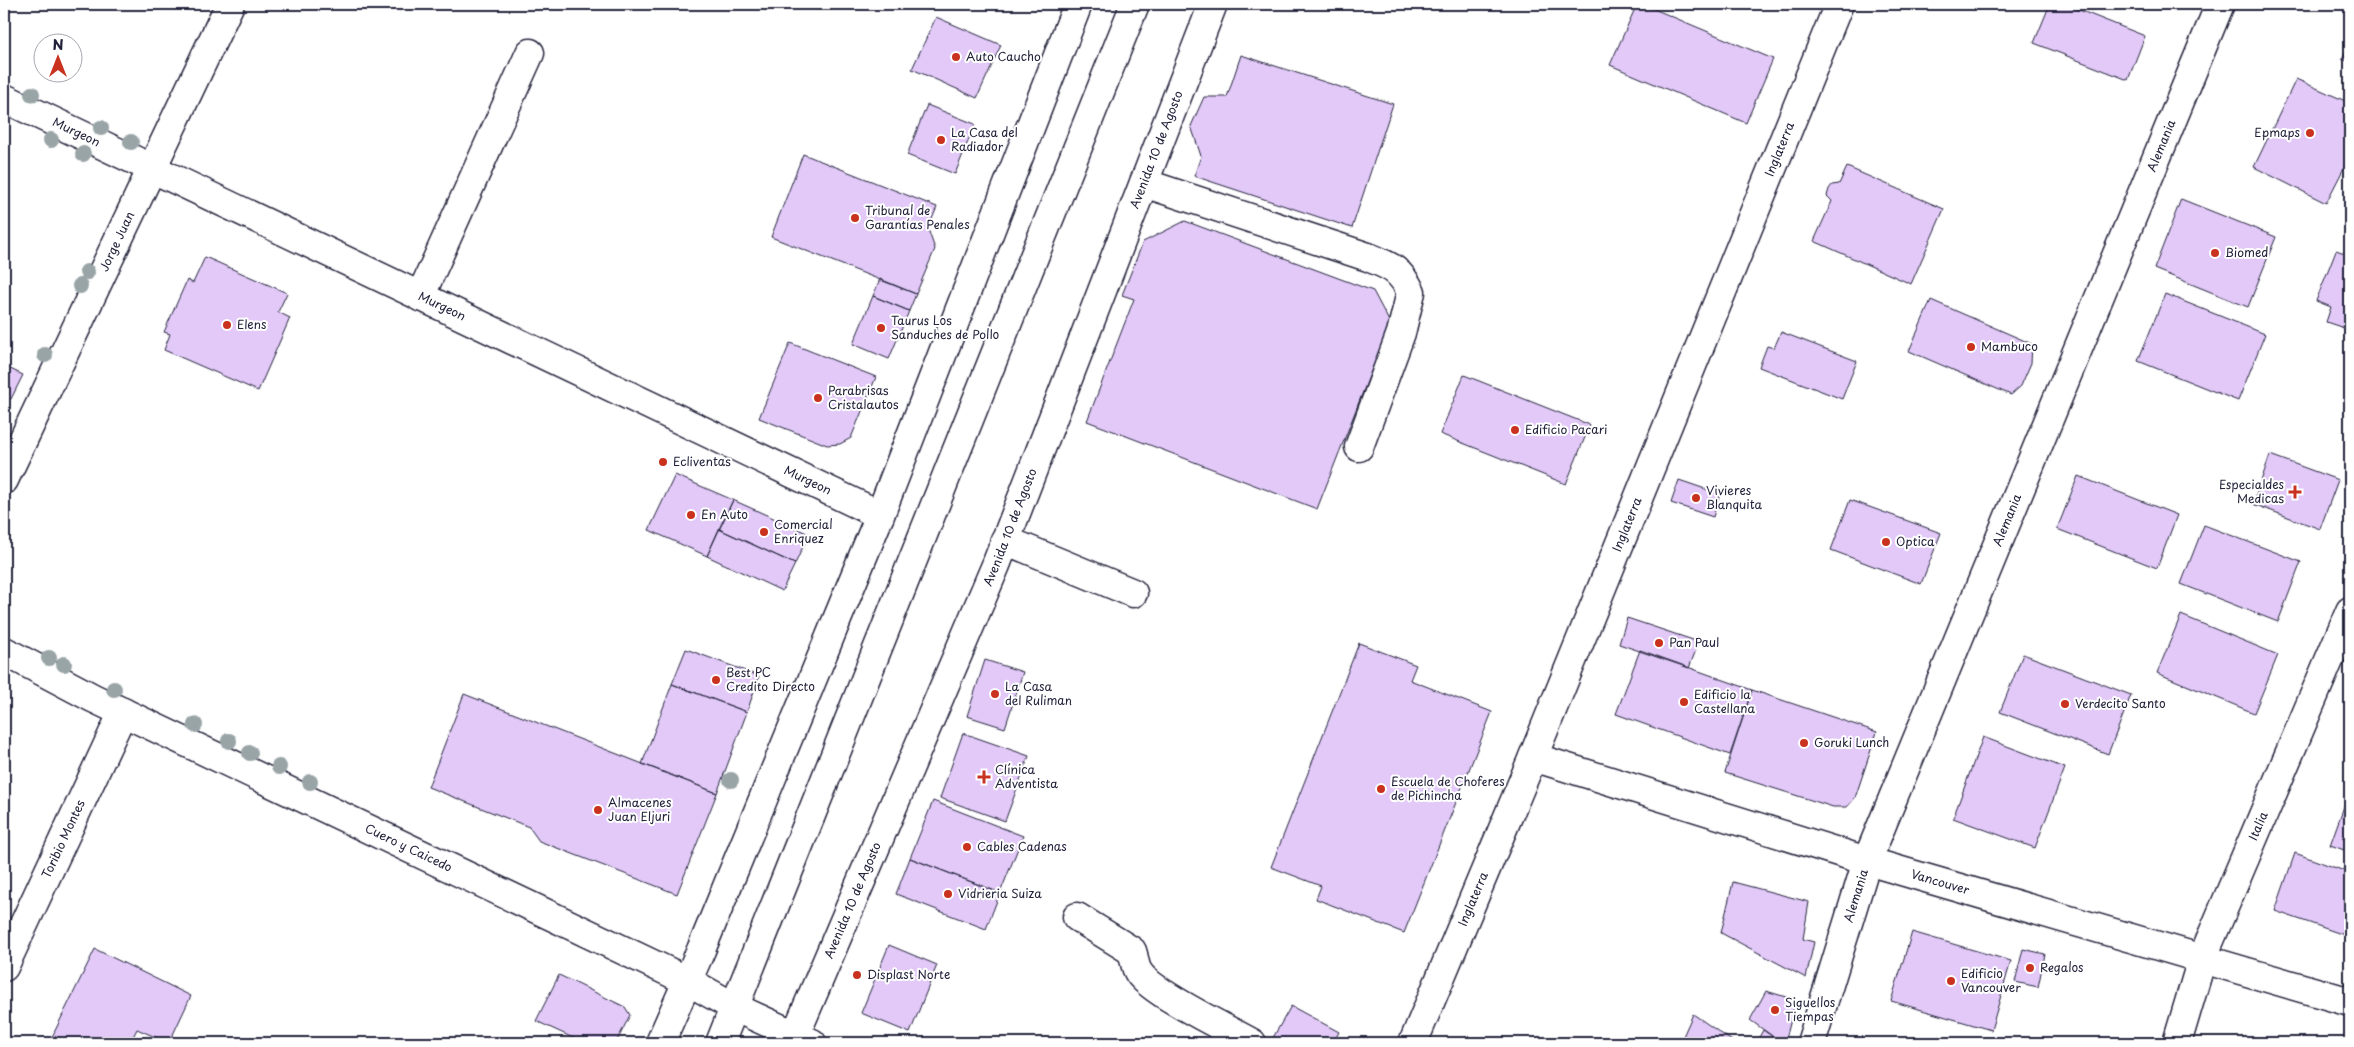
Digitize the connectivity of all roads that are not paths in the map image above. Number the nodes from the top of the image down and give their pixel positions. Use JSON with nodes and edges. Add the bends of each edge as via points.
{"nodes":[{"id":1,"x":230,"y":4,"type":"edge"},
{"id":2,"x":1078,"y":4,"type":"edge"},
{"id":3,"x":1135,"y":4,"type":"edge"},
{"id":4,"x":1213,"y":4,"type":"edge"},
{"id":5,"x":1839,"y":4,"type":"edge"},
{"id":6,"x":2220,"y":4,"type":"edge"},
{"id":7,"x":530,"y":52,"type":"dead end"},
{"id":8,"x":4,"y":98,"type":"edge"},
{"id":9,"x":153,"y":170,"type":"junction"},
{"id":10,"x":1144,"y":183,"type":"junction"},
{"id":11,"x":420,"y":297,"type":"junction"},
{"id":12,"x":1359,"y":447,"type":"dead end"},
{"id":13,"x":4,"y":480,"type":"edge"},
{"id":14,"x":880,"y":515,"type":"junction"},
{"id":15,"x":1005,"y":540,"type":"junction"},
{"id":16,"x":1134,"y":593,"type":"dead end"},
{"id":17,"x":2350,"y":611,"type":"edge"},
{"id":18,"x":4,"y":651,"type":"edge"},
{"id":19,"x":123,"y":712,"type":"junction"},
{"id":20,"x":1533,"y":756,"type":"junction"},
{"id":21,"x":1867,"y":861,"type":"junction"},
{"id":22,"x":1077,"y":917,"type":"dead end"},
{"id":23,"x":2202,"y":959,"type":"junction"},
{"id":24,"x":4,"y":967,"type":"edge"},
{"id":25,"x":688,"y":981,"type":"junction"},
{"id":26,"x":2350,"y":1002,"type":"edge"},
{"id":27,"x":734,"y":1007,"type":"junction"},
{"id":28,"x":800,"y":1040,"type":"edge"},
{"id":29,"x":660,"y":1043,"type":"edge"},
{"id":30,"x":720,"y":1043,"type":"edge"},
{"id":31,"x":1252,"y":1043,"type":"edge"},
{"id":32,"x":1413,"y":1043,"type":"edge"},
{"id":33,"x":1810,"y":1043,"type":"edge"},
{"id":34,"x":2177,"y":1043,"type":"edge"}],
"edges":[{"from":1,"to":9,"type":"street","name":"Jorge Juan"},
{"from":2,"to":14,"type":"street"},
{"from":3,"to":27,"type":"street"},
{"from":4,"to":10,"type":"street","name":"Avenida 10 de Agosto"},
{"from":5,"to":20,"type":"street","name":"Inglaterra"},
{"from":6,"to":21,"type":"street","name":"Alemania"},
{"from":7,"to":11,"type":"street"},
{"from":8,"to":9,"type":"street","name":"Murgeon"},
{"from":9,"to":11,"type":"street","name":"Murgeon"},
{"from":9,"to":13,"type":"street","name":"Jorge Juan"},
{"from":10,"to":12,"type":"street","via":[[1368,257],[1389,265],[1404,277],[1412,292],[1401,333]]},
{"from":10,"to":15,"type":"street","name":"Avenida 10 de Agosto"},
{"from":11,"to":14,"type":"street","name":"Murgeon"},
{"from":14,"to":25,"type":"street"},
{"from":15,"to":16,"type":"street"},
{"from":15,"to":28,"type":"street","name":"Avenida 10 de Agosto"},
{"from":17,"to":23,"type":"street","name":"Italia"},
{"from":18,"to":19,"type":"street","name":"Cuero y Caicedo"},
{"from":19,"to":24,"type":"street","name":"Toribio Montes"},
{"from":19,"to":25,"type":"street","name":"Cuero y Caicedo"},
{"from":20,"to":21,"type":"street","name":"Vancouver"},
{"from":20,"to":32,"type":"street","name":"Inglaterra"},
{"from":21,"to":23,"type":"street","name":"Vancouver"},
{"from":21,"to":33,"type":"street","name":"Alemania"},
{"from":22,"to":31,"type":"street","via":[[1132,951],[1139,975],[1154,988]]},
{"from":23,"to":26,"type":"street","name":"Vancouver"},
{"from":23,"to":34,"type":"street","name":"Italia"},
{"from":25,"to":27,"type":"street","name":"Cuero y Caicedo"},
{"from":25,"to":29,"type":"street"},
{"from":27,"to":28,"type":"street","name":"Cuero y Caicedo"},
{"from":27,"to":30,"type":"street"}]}
